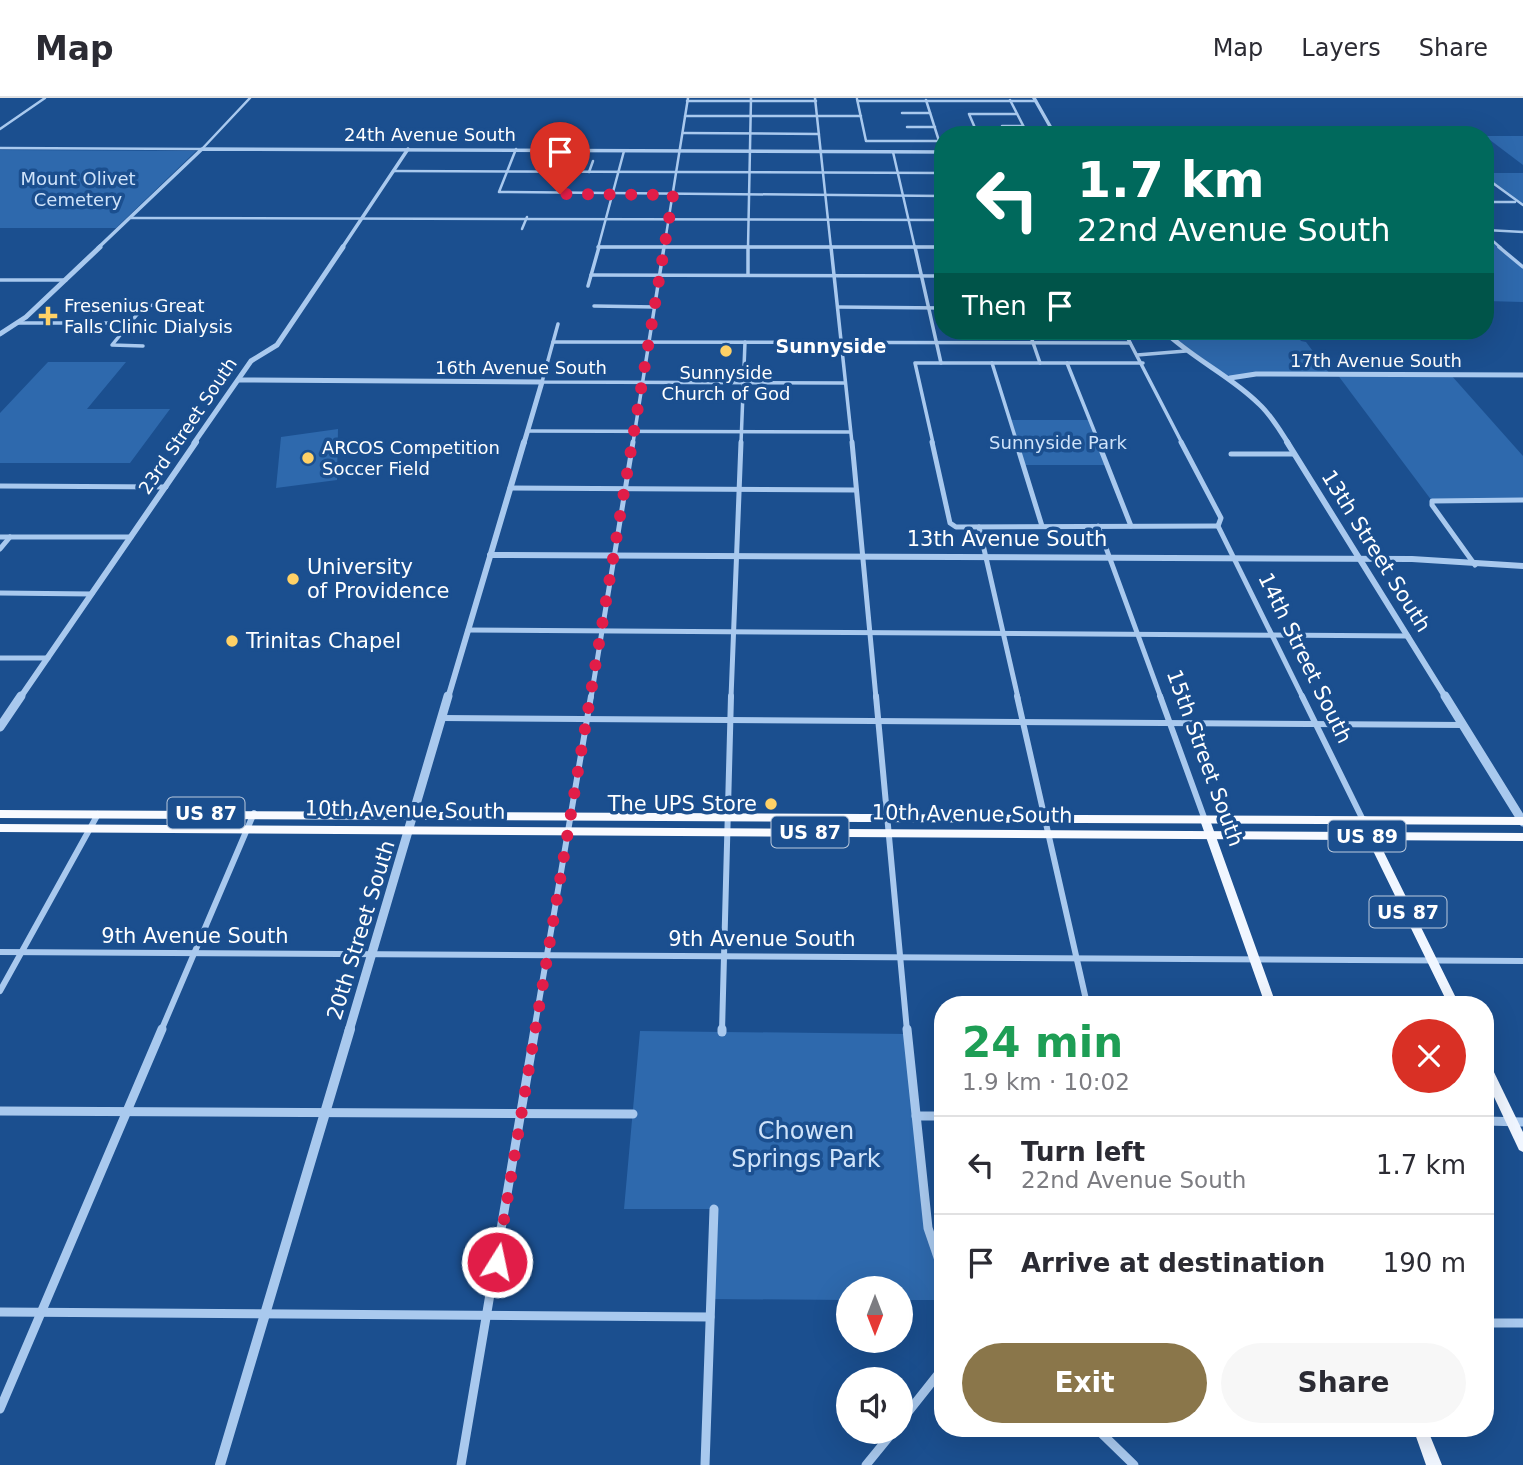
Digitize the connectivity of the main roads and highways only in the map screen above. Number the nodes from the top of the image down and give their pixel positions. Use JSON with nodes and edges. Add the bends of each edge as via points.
{"nodes":[{"id":1,"x":0,"y":814,"type":"edge"},
{"id":2,"x":1205,"y":820,"type":"junction"},
{"id":3,"x":1363,"y":820,"type":"junction"},
{"id":4,"x":1523,"y":821,"type":"edge"},
{"id":5,"x":0,"y":828,"type":"edge"},
{"id":6,"x":1210,"y":834,"type":"junction"},
{"id":7,"x":1372,"y":836,"type":"junction"},
{"id":8,"x":1523,"y":836,"type":"edge"},
{"id":9,"x":1268,"y":996,"type":"edge"},
{"id":10,"x":1450,"y":996,"type":"edge"},
{"id":11,"x":1494,"y":1082,"type":"edge"},
{"id":12,"x":1517,"y":1122,"type":"edge"},
{"id":13,"x":1523,"y":1146,"type":"edge"},
{"id":14,"x":1423,"y":1437,"type":"edge"},
{"id":15,"x":1434,"y":1465,"type":"edge"}],
"edges":[{"from":1,"to":2,"type":"highway","name":"10th Avenue South","number":"US 87"},
{"from":2,"to":3,"type":"highway","name":"10th Avenue South","number":"US 87"},
{"from":2,"to":6,"type":"main road","name":"15th Street South"},
{"from":3,"to":4,"type":"highway","name":"10th Avenue South","number":"US 89"},
{"from":3,"to":7,"type":"main road","name":"14th Street South","number":"US 87"},
{"from":5,"to":6,"type":"highway","name":"10th Avenue South","number":"US 87"},
{"from":6,"to":7,"type":"highway","name":"10th Avenue South","number":"US 89"},
{"from":6,"to":9,"type":"main road","name":"15th Street South"},
{"from":7,"to":8,"type":"highway","name":"10th Avenue South","number":"US 89"},
{"from":7,"to":10,"type":"main road","name":"14th Street South","number":"US 87"},
{"from":11,"to":12,"type":"main road"},
{"from":12,"to":13,"type":"main road"},
{"from":14,"to":15,"type":"main road"}]}
